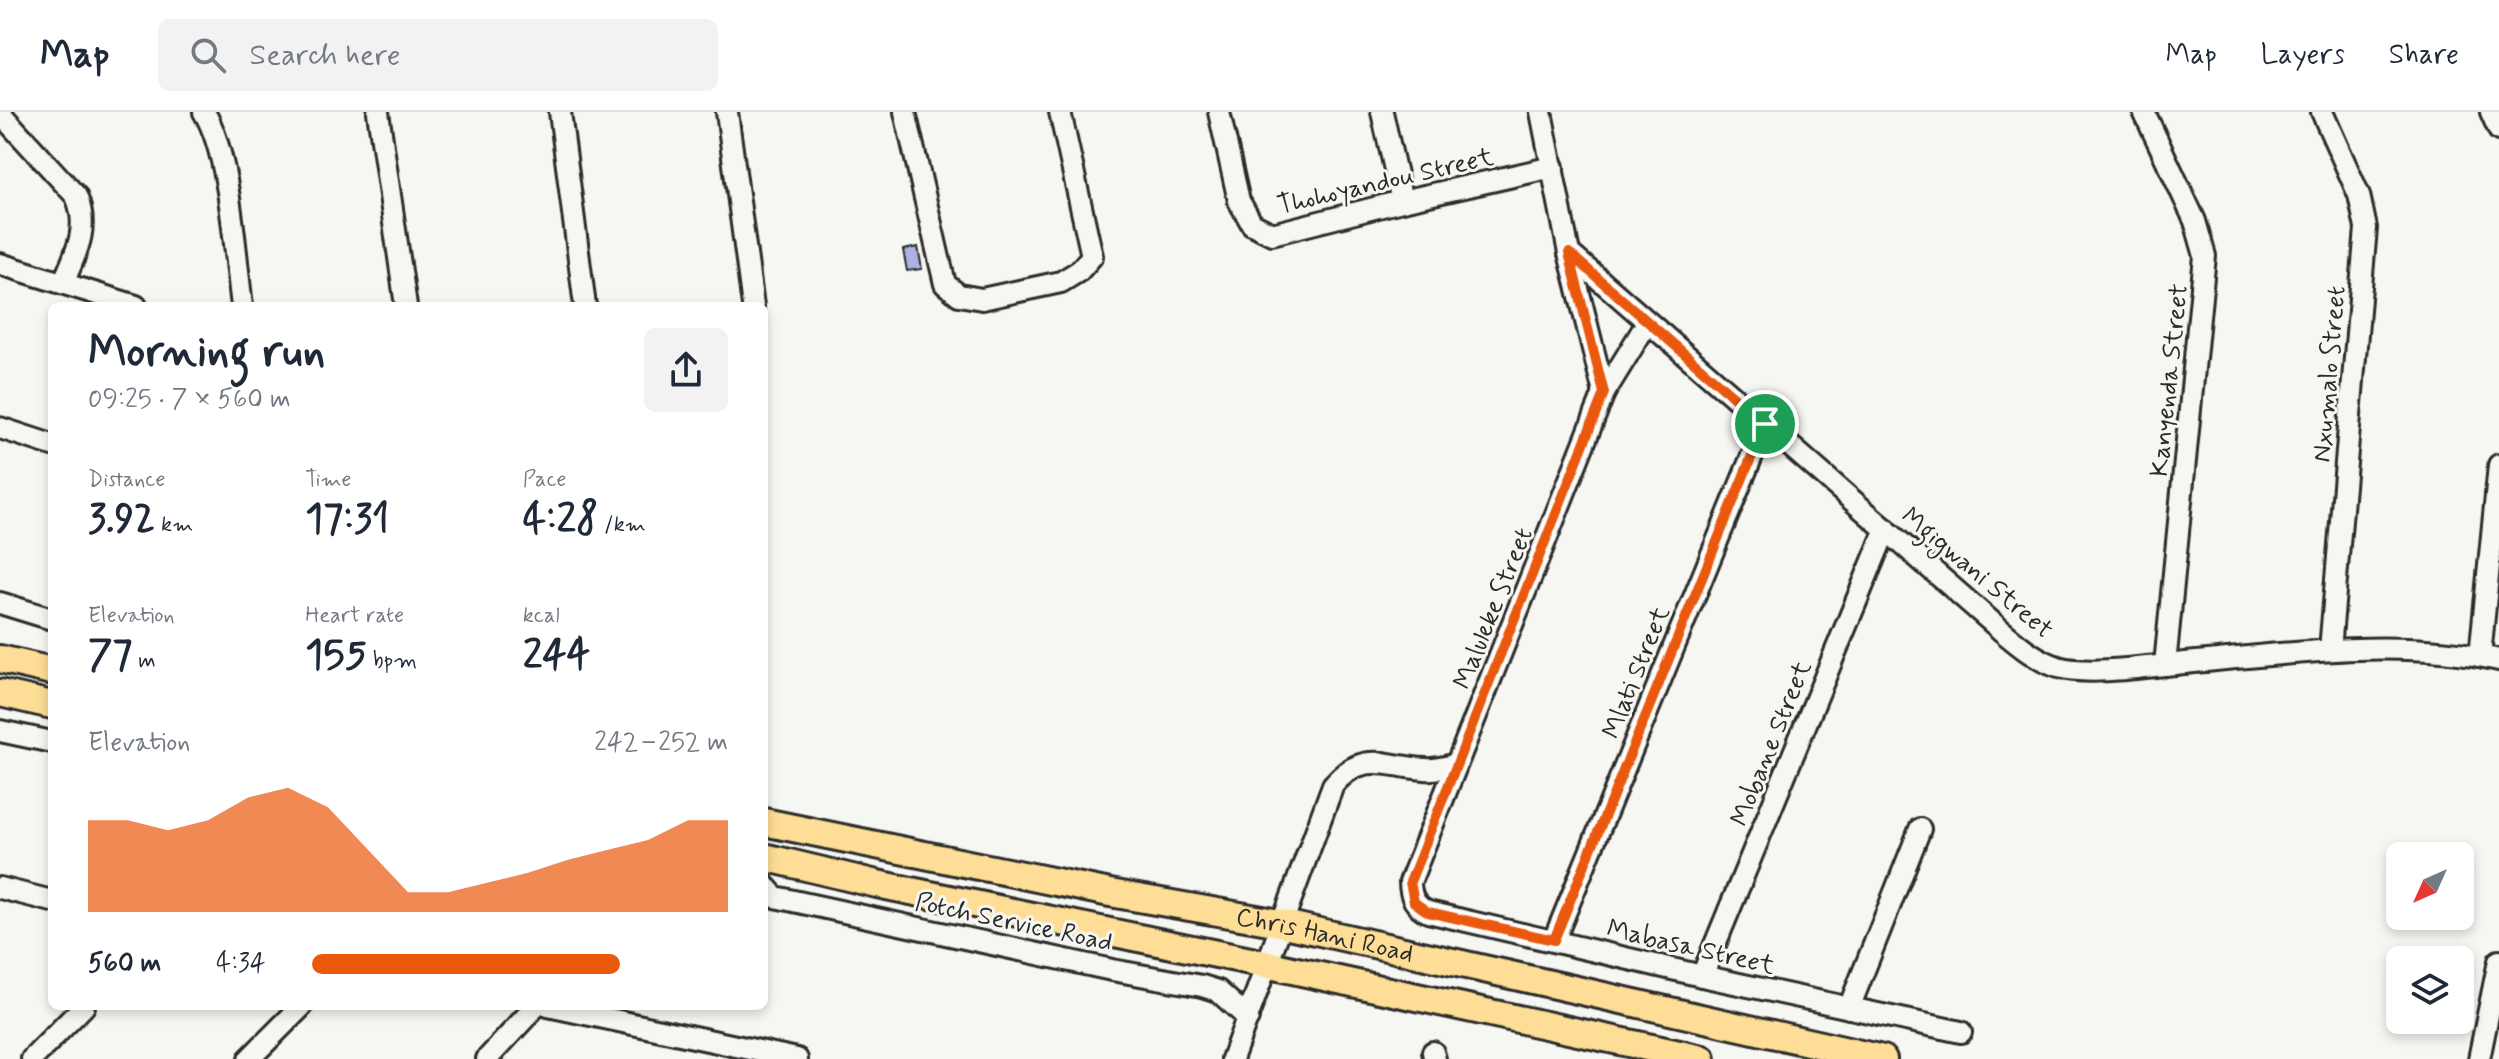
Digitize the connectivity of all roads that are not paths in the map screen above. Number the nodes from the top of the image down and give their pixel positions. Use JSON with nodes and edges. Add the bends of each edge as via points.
{"nodes":[{"id":1,"x":204,"y":112,"type":"edge"},
{"id":2,"x":378,"y":112,"type":"edge"},
{"id":3,"x":560,"y":112,"type":"edge"},
{"id":4,"x":727,"y":112,"type":"edge"},
{"id":5,"x":905,"y":112,"type":"edge"},
{"id":6,"x":1060,"y":112,"type":"edge"},
{"id":7,"x":1219,"y":112,"type":"edge"},
{"id":8,"x":1382,"y":112,"type":"edge"},
{"id":9,"x":1541,"y":112,"type":"edge"},
{"id":10,"x":2144,"y":112,"type":"edge"},
{"id":11,"x":2322,"y":112,"type":"edge"},
{"id":12,"x":2491,"y":112,"type":"edge"},
{"id":13,"x":0,"y":113,"type":"edge"},
{"id":14,"x":2499,"y":130,"type":"edge"},
{"id":15,"x":1553,"y":167,"type":"junction"},
{"id":16,"x":1402,"y":201,"type":"junction"},
{"id":17,"x":1569,"y":253,"type":"junction"},
{"id":18,"x":0,"y":264,"type":"edge"},
{"id":19,"x":63,"y":283,"type":"junction"},
{"id":20,"x":123,"y":302,"type":"edge"},
{"id":21,"x":241,"y":302,"type":"edge"},
{"id":22,"x":405,"y":302,"type":"edge"},
{"id":23,"x":584,"y":302,"type":"edge"},
{"id":24,"x":752,"y":302,"type":"edge"},
{"id":25,"x":1647,"y":323,"type":"junction"},
{"id":26,"x":1604,"y":393,"type":"junction"},
{"id":27,"x":1765,"y":424,"type":"junction"},
{"id":28,"x":0,"y":428,"type":"edge"},
{"id":29,"x":48,"y":444,"type":"edge"},
{"id":30,"x":2499,"y":465,"type":"edge"},
{"id":31,"x":1886,"y":529,"type":"junction"},
{"id":32,"x":0,"y":603,"type":"edge"},
{"id":33,"x":48,"y":618,"type":"edge"},
{"id":34,"x":2330,"y":650,"type":"junction"},
{"id":35,"x":2489,"y":658,"type":"edge"},
{"id":36,"x":0,"y":659,"type":"edge"},
{"id":37,"x":2165,"y":665,"type":"junction"},
{"id":38,"x":48,"y":670,"type":"edge"},
{"id":39,"x":0,"y":693,"type":"edge"},
{"id":40,"x":48,"y":704,"type":"edge"},
{"id":41,"x":0,"y":731,"type":"edge"},
{"id":42,"x":48,"y":741,"type":"edge"},
{"id":43,"x":1456,"y":764,"type":"junction"},
{"id":44,"x":768,"y":823,"type":"edge"},
{"id":45,"x":1920,"y":829,"type":"dead end"},
{"id":46,"x":768,"y":858,"type":"edge"},
{"id":47,"x":0,"y":888,"type":"edge"},
{"id":48,"x":768,"y":889,"type":"edge"},
{"id":49,"x":48,"y":900,"type":"edge"},
{"id":50,"x":1428,"y":912,"type":"joint"},
{"id":51,"x":1280,"y":923,"type":"junction"},
{"id":52,"x":1554,"y":940,"type":"junction"},
{"id":53,"x":2499,"y":961,"type":"edge"},
{"id":54,"x":1265,"y":964,"type":"junction"},
{"id":55,"x":1702,"y":976,"type":"junction"},
{"id":56,"x":2496,"y":991,"type":"edge"},
{"id":57,"x":1849,"y":1008,"type":"junction"},
{"id":58,"x":80,"y":1010,"type":"edge"},
{"id":59,"x":298,"y":1010,"type":"edge"},
{"id":60,"x":532,"y":1010,"type":"edge"},
{"id":61,"x":567,"y":1010,"type":"edge"},
{"id":62,"x":1248,"y":1018,"type":"junction"},
{"id":63,"x":1961,"y":1032,"type":"dead end"},
{"id":64,"x":32,"y":1059,"type":"edge"},
{"id":65,"x":249,"y":1059,"type":"edge"},
{"id":66,"x":487,"y":1059,"type":"edge"},
{"id":67,"x":797,"y":1059,"type":"edge"},
{"id":68,"x":1232,"y":1059,"type":"edge"},
{"id":69,"x":1702,"y":1059,"type":"edge"},
{"id":70,"x":1883,"y":1059,"type":"edge"},
{"id":71,"x":2479,"y":1059,"type":"edge"}],
"edges":[{"from":1,"to":21,"type":"street","via":[[225,178]]},
{"from":2,"to":22,"type":"street"},
{"from":3,"to":23,"type":"street"},
{"from":4,"to":24,"type":"street"},
{"from":5,"to":6,"type":"street","via":[[945,284],[971,299],[1049,285],[1071,277],[1092,256]]},
{"from":7,"to":16,"type":"street","name":"Thohoyandou Street","via":[[1239,201],[1252,224],[1264,232]]},
{"from":8,"to":16,"type":"street"},
{"from":9,"to":15,"type":"street"},
{"from":10,"to":37,"type":"street","name":"Kanyenda Street","via":[[2195,221],[2205,256]]},
{"from":11,"to":34,"type":"street","name":"Nxumalo Street","via":[[2359,195],[2366,228]]},
{"from":12,"to":14,"type":"street"},
{"from":13,"to":19,"type":"street","via":[[80,206],[80,244]]},
{"from":15,"to":16,"type":"street","name":"Thohoyandou Street"},
{"from":15,"to":17,"type":"street"},
{"from":17,"to":25,"type":"street","name":"Mgigwani Street"},
{"from":17,"to":26,"type":"street"},
{"from":18,"to":19,"type":"street"},
{"from":19,"to":20,"type":"street"},
{"from":25,"to":26,"type":"street","name":"Maluleke Street"},
{"from":25,"to":27,"type":"street","name":"Mgigwani Street"},
{"from":26,"to":43,"type":"street","name":"Maluleke Street"},
{"from":27,"to":31,"type":"street","name":"Mgigwani Street"},
{"from":27,"to":52,"type":"street","name":"Mlati Street"},
{"from":28,"to":29,"type":"street"},
{"from":30,"to":35,"type":"street"},
{"from":31,"to":37,"type":"street","name":"Mgigwani Street","via":[[2045,662],[2074,670]]},
{"from":31,"to":55,"type":"street","name":"Mobane Street"},
{"from":32,"to":33,"type":"street"},
{"from":34,"to":35,"type":"street","name":"Mgigwani Street"},
{"from":34,"to":37,"type":"street","name":"Mgigwani Street"},
{"from":36,"to":38,"type":"main road"},
{"from":39,"to":40,"type":"main road"},
{"from":41,"to":42,"type":"street"},
{"from":43,"to":50,"type":"street","name":"Maluleke Street","via":[[1410,882],[1414,902]]},
{"from":43,"to":51,"type":"street","via":[[1427,770],[1362,763],[1341,776]]},
{"from":44,"to":51,"type":"main road","name":"Chris Hani Road"},
{"from":45,"to":57,"type":"street"},
{"from":46,"to":54,"type":"main road","name":"Chris Hani Road"},
{"from":47,"to":49,"type":"street"},
{"from":48,"to":62,"type":"street","name":"Potch Service Road","via":[[775,897],[1202,986],[1218,991]]},
{"from":50,"to":52,"type":"street","name":"Mabasa Street"},
{"from":51,"to":54,"type":"street"},
{"from":51,"to":70,"type":"main road","name":"Chris Hani Road"},
{"from":52,"to":55,"type":"street","name":"Mabasa Street"},
{"from":53,"to":56,"type":"street"},
{"from":54,"to":62,"type":"street"},
{"from":54,"to":69,"type":"main road","name":"Chris Hani Road"},
{"from":55,"to":57,"type":"street","name":"Mabasa Street"},
{"from":56,"to":71,"type":"street"},
{"from":57,"to":63,"type":"street","name":"Mabasa Street"},
{"from":58,"to":64,"type":"street"},
{"from":59,"to":65,"type":"street"},
{"from":60,"to":66,"type":"street"},
{"from":61,"to":67,"type":"street"},
{"from":62,"to":68,"type":"street"}]}
